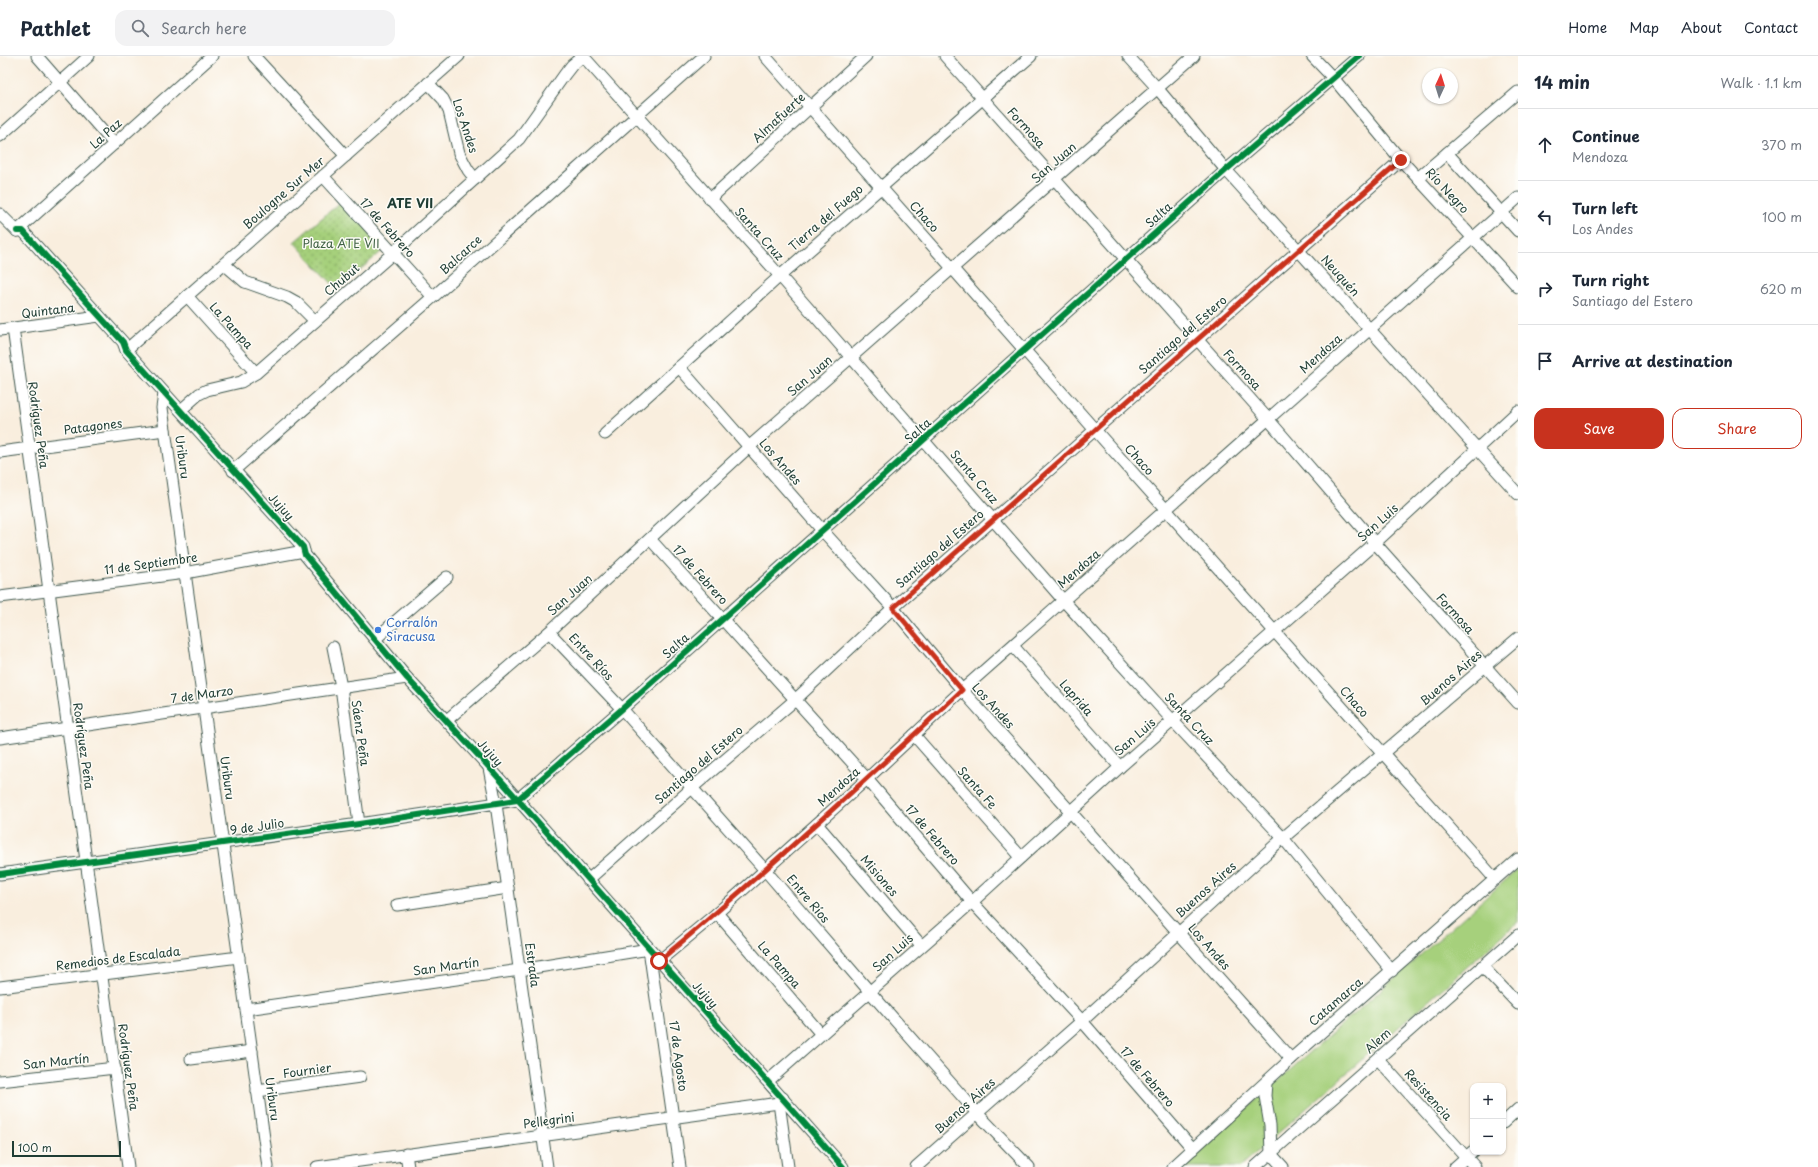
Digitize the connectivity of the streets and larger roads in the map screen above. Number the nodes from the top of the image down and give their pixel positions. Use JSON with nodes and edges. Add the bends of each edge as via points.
{"nodes":[{"id":1,"x":37,"y":56,"type":"edge"},
{"id":2,"x":90,"y":56,"type":"edge"},
{"id":3,"x":212,"y":56,"type":"edge"},
{"id":4,"x":254,"y":56,"type":"edge"},
{"id":5,"x":459,"y":56,"type":"edge"},
{"id":6,"x":583,"y":56,"type":"edge"},
{"id":7,"x":704,"y":56,"type":"edge"},
{"id":8,"x":765,"y":56,"type":"edge"},
{"id":9,"x":866,"y":56,"type":"edge"},
{"id":10,"x":945,"y":56,"type":"edge"},
{"id":11,"x":1031,"y":56,"type":"edge"},
{"id":12,"x":1128,"y":56,"type":"edge"},
{"id":13,"x":1194,"y":56,"type":"edge"},
{"id":14,"x":1312,"y":56,"type":"edge"},
{"id":15,"x":1359,"y":56,"type":"edge"},
{"id":16,"x":1334,"y":79,"type":"junction"},
{"id":17,"x":60,"y":82,"type":"junction"},
{"id":18,"x":428,"y":83,"type":"junction"},
{"id":19,"x":1158,"y":89,"type":"junction"},
{"id":20,"x":1518,"y":92,"type":"edge"},
{"id":21,"x":983,"y":100,"type":"junction"},
{"id":22,"x":810,"y":107,"type":"junction"},
{"id":23,"x":637,"y":116,"type":"junction"},
{"id":24,"x":0,"y":136,"type":"edge"},
{"id":25,"x":114,"y":144,"type":"junction"},
{"id":26,"x":1447,"y":153,"type":"junction"},
{"id":27,"x":346,"y":156,"type":"junction"},
{"id":28,"x":1401,"y":160,"type":"junction"},
{"id":29,"x":1226,"y":170,"type":"junction"},
{"id":30,"x":323,"y":176,"type":"junction"},
{"id":31,"x":1418,"y":178,"type":"junction"},
{"id":32,"x":475,"y":179,"type":"junction"},
{"id":33,"x":1055,"y":180,"type":"junction"},
{"id":34,"x":881,"y":188,"type":"junction"},
{"id":35,"x":1518,"y":198,"type":"edge"},
{"id":36,"x":710,"y":199,"type":"junction"},
{"id":37,"x":1502,"y":212,"type":"junction"},
{"id":38,"x":0,"y":214,"type":"edge"},
{"id":39,"x":1518,"y":230,"type":"edge"},
{"id":40,"x":17,"y":231,"type":"junction"},
{"id":41,"x":1473,"y":238,"type":"junction"},
{"id":42,"x":1299,"y":249,"type":"junction"},
{"id":43,"x":392,"y":254,"type":"junction"},
{"id":44,"x":1126,"y":259,"type":"junction"},
{"id":45,"x":224,"y":264,"type":"junction"},
{"id":46,"x":953,"y":269,"type":"junction"},
{"id":47,"x":780,"y":276,"type":"junction"},
{"id":48,"x":1518,"y":287,"type":"edge"},
{"id":49,"x":187,"y":296,"type":"junction"},
{"id":50,"x":432,"y":297,"type":"junction"},
{"id":51,"x":95,"y":317,"type":"junction"},
{"id":52,"x":315,"y":321,"type":"junction"},
{"id":53,"x":13,"y":328,"type":"junction"},
{"id":54,"x":1369,"y":328,"type":"junction"},
{"id":55,"x":0,"y":330,"type":"edge"},
{"id":56,"x":1198,"y":340,"type":"junction"},
{"id":57,"x":1024,"y":349,"type":"junction"},
{"id":58,"x":126,"y":350,"type":"junction"},
{"id":59,"x":852,"y":358,"type":"junction"},
{"id":60,"x":679,"y":367,"type":"junction"},
{"id":61,"x":256,"y":373,"type":"junction"},
{"id":62,"x":164,"y":393,"type":"junction"},
{"id":63,"x":180,"y":410,"type":"junction"},
{"id":64,"x":1518,"y":411,"type":"edge"},
{"id":65,"x":1268,"y":419,"type":"junction"},
{"id":66,"x":165,"y":430,"type":"junction"},
{"id":67,"x":1095,"y":430,"type":"junction"},
{"id":68,"x":605,"y":434,"type":"dead end"},
{"id":69,"x":924,"y":440,"type":"junction"},
{"id":70,"x":750,"y":446,"type":"junction"},
{"id":71,"x":28,"y":448,"type":"junction"},
{"id":72,"x":1477,"y":449,"type":"junction"},
{"id":73,"x":0,"y":452,"type":"edge"},
{"id":74,"x":234,"y":471,"type":"junction"},
{"id":75,"x":1518,"y":494,"type":"edge"},
{"id":76,"x":1167,"y":510,"type":"junction"},
{"id":77,"x":994,"y":519,"type":"junction"},
{"id":78,"x":822,"y":530,"type":"junction"},
{"id":79,"x":650,"y":539,"type":"junction"},
{"id":80,"x":1375,"y":543,"type":"junction"},
{"id":81,"x":304,"y":551,"type":"junction"},
{"id":82,"x":185,"y":573,"type":"junction"},
{"id":83,"x":447,"y":577,"type":"dead end"},
{"id":84,"x":48,"y":591,"type":"junction"},
{"id":85,"x":0,"y":597,"type":"edge"},
{"id":86,"x":1064,"y":600,"type":"junction"},
{"id":87,"x":893,"y":608,"type":"junction"},
{"id":88,"x":722,"y":620,"type":"junction"},
{"id":89,"x":1275,"y":631,"type":"junction"},
{"id":90,"x":549,"y":632,"type":"junction"},
{"id":91,"x":1518,"y":638,"type":"edge"},
{"id":92,"x":375,"y":639,"type":"junction"},
{"id":93,"x":1013,"y":646,"type":"junction"},
{"id":94,"x":333,"y":647,"type":"dead end"},
{"id":95,"x":1484,"y":666,"type":"junction"},
{"id":96,"x":407,"y":678,"type":"junction"},
{"id":97,"x":341,"y":687,"type":"junction"},
{"id":98,"x":962,"y":690,"type":"junction"},
{"id":99,"x":795,"y":700,"type":"junction"},
{"id":100,"x":1518,"y":703,"type":"edge"},
{"id":101,"x":204,"y":708,"type":"junction"},
{"id":102,"x":622,"y":709,"type":"junction"},
{"id":103,"x":447,"y":720,"type":"junction"},
{"id":104,"x":1173,"y":721,"type":"junction"},
{"id":105,"x":67,"y":728,"type":"junction"},
{"id":106,"x":914,"y":735,"type":"junction"},
{"id":107,"x":0,"y":738,"type":"edge"},
{"id":108,"x":1383,"y":754,"type":"junction"},
{"id":109,"x":489,"y":767,"type":"junction"},
{"id":110,"x":1120,"y":767,"type":"junction"},
{"id":111,"x":867,"y":779,"type":"junction"},
{"id":112,"x":692,"y":788,"type":"junction"},
{"id":113,"x":517,"y":800,"type":"junction"},
{"id":114,"x":496,"y":804,"type":"junction"},
{"id":115,"x":1071,"y":812,"type":"junction"},
{"id":116,"x":359,"y":824,"type":"junction"},
{"id":117,"x":817,"y":824,"type":"junction"},
{"id":118,"x":1283,"y":838,"type":"junction"},
{"id":119,"x":223,"y":843,"type":"junction"},
{"id":120,"x":1021,"y":857,"type":"junction"},
{"id":121,"x":1518,"y":859,"type":"edge"},
{"id":122,"x":86,"y":862,"type":"junction"},
{"id":123,"x":765,"y":870,"type":"junction"},
{"id":124,"x":0,"y":874,"type":"edge"},
{"id":125,"x":1495,"y":879,"type":"junction"},
{"id":126,"x":588,"y":880,"type":"junction"},
{"id":127,"x":508,"y":888,"type":"junction"},
{"id":128,"x":972,"y":902,"type":"junction"},
{"id":129,"x":397,"y":905,"type":"dead end"},
{"id":130,"x":717,"y":913,"type":"junction"},
{"id":131,"x":1178,"y":932,"type":"junction"},
{"id":132,"x":1518,"y":935,"type":"edge"},
{"id":133,"x":921,"y":945,"type":"junction"},
{"id":134,"x":649,"y":949,"type":"junction"},
{"id":135,"x":239,"y":957,"type":"junction"},
{"id":136,"x":659,"y":961,"type":"junction"},
{"id":137,"x":1482,"y":966,"type":"junction"},
{"id":138,"x":520,"y":970,"type":"junction"},
{"id":139,"x":1392,"y":971,"type":"junction"},
{"id":140,"x":102,"y":974,"type":"junction"},
{"id":141,"x":0,"y":987,"type":"edge"},
{"id":142,"x":870,"y":992,"type":"junction"},
{"id":143,"x":1518,"y":1004,"type":"edge"},
{"id":144,"x":246,"y":1008,"type":"junction"},
{"id":145,"x":1082,"y":1021,"type":"junction"},
{"id":146,"x":821,"y":1034,"type":"junction"},
{"id":147,"x":252,"y":1051,"type":"junction"},
{"id":148,"x":191,"y":1059,"type":"dead end"},
{"id":149,"x":1378,"y":1059,"type":"junction"},
{"id":150,"x":1291,"y":1060,"type":"junction"},
{"id":151,"x":115,"y":1068,"type":"junction"},
{"id":152,"x":360,"y":1076,"type":"dead end"},
{"id":153,"x":0,"y":1081,"type":"edge"},
{"id":154,"x":768,"y":1081,"type":"junction"},
{"id":155,"x":1266,"y":1083,"type":"junction"},
{"id":156,"x":257,"y":1091,"type":"junction"},
{"id":157,"x":781,"y":1101,"type":"junction"},
{"id":158,"x":1518,"y":1108,"type":"edge"},
{"id":159,"x":977,"y":1112,"type":"junction"},
{"id":160,"x":673,"y":1117,"type":"junction"},
{"id":161,"x":1506,"y":1120,"type":"edge"},
{"id":162,"x":543,"y":1135,"type":"junction"},
{"id":163,"x":1193,"y":1149,"type":"junction"},
{"id":164,"x":406,"y":1154,"type":"junction"},
{"id":165,"x":1271,"y":1154,"type":"junction"},
{"id":166,"x":1469,"y":1154,"type":"edge"},
{"id":167,"x":128,"y":1167,"type":"edge"},
{"id":168,"x":268,"y":1167,"type":"edge"},
{"id":169,"x":317,"y":1167,"type":"edge"},
{"id":170,"x":408,"y":1167,"type":"edge"},
{"id":171,"x":547,"y":1167,"type":"edge"},
{"id":172,"x":680,"y":1167,"type":"edge"},
{"id":173,"x":788,"y":1167,"type":"edge"},
{"id":174,"x":844,"y":1167,"type":"edge"},
{"id":175,"x":916,"y":1167,"type":"edge"},
{"id":176,"x":1029,"y":1167,"type":"edge"},
{"id":177,"x":1173,"y":1167,"type":"edge"},
{"id":178,"x":1255,"y":1167,"type":"edge"},
{"id":179,"x":1283,"y":1167,"type":"edge"},
{"id":180,"x":1455,"y":1167,"type":"edge"},
{"id":181,"x":1475,"y":1167,"type":"edge"}],
"edges":[{"from":1,"to":17,"type":"street"},
{"from":2,"to":17,"type":"street"},
{"from":3,"to":25,"type":"street","name":"La Paz"},
{"from":4,"to":27,"type":"street"},
{"from":5,"to":18,"type":"street","name":"Boulogne Sur Mer"},
{"from":6,"to":23,"type":"street","name":"Santa Cruz"},
{"from":6,"to":32,"type":"street","name":"Chubut","via":[[565,74],[519,139]]},
{"from":7,"to":23,"type":"street","name":"Balcarce"},
{"from":8,"to":22,"type":"street","name":"Chaco"},
{"from":9,"to":22,"type":"street","name":"Almafuerte"},
{"from":10,"to":21,"type":"street","name":"Formosa"},
{"from":11,"to":21,"type":"street","name":"Tierra del Fuego"},
{"from":12,"to":19,"type":"street","name":"Neuquén"},
{"from":13,"to":19,"type":"street","name":"San Juan"},
{"from":14,"to":16,"type":"street","name":"Río Negro"},
{"from":15,"to":16,"type":"street","name":"Salta"},
{"from":16,"to":28,"type":"street","name":"Río Negro"},
{"from":16,"to":29,"type":"street","name":"Salta"},
{"from":17,"to":24,"type":"street"},
{"from":17,"to":25,"type":"street"},
{"from":18,"to":27,"type":"street","name":"Boulogne Sur Mer"},
{"from":18,"to":32,"type":"street","name":"Los Andes","via":[[443,98],[449,111],[459,153]]},
{"from":19,"to":29,"type":"street","name":"Neuquén"},
{"from":19,"to":33,"type":"street","name":"San Juan"},
{"from":20,"to":26,"type":"street"},
{"from":21,"to":33,"type":"street","name":"Formosa"},
{"from":21,"to":34,"type":"street","name":"Tierra del Fuego"},
{"from":22,"to":34,"type":"street","name":"Chaco"},
{"from":22,"to":36,"type":"street","name":"Almafuerte"},
{"from":23,"to":36,"type":"street","name":"Santa Cruz"},
{"from":23,"to":50,"type":"street","name":"Balcarce"},
{"from":25,"to":40,"type":"street","name":"La Paz"},
{"from":26,"to":31,"type":"street"},
{"from":26,"to":37,"type":"street"},
{"from":27,"to":30,"type":"street","name":"Boulogne Sur Mer"},
{"from":28,"to":31,"type":"street","name":"Río Negro"},
{"from":28,"to":42,"type":"street","name":"Santiago del Estero"},
{"from":29,"to":42,"type":"street","name":"Neuquén"},
{"from":29,"to":44,"type":"street","name":"Salta"},
{"from":30,"to":43,"type":"street","name":"17 de Febrero"},
{"from":30,"to":45,"type":"street","name":"Boulogne Sur Mer"},
{"from":31,"to":41,"type":"street","name":"Río Negro"},
{"from":32,"to":43,"type":"street","name":"Chubut"},
{"from":33,"to":44,"type":"street","name":"Formosa"},
{"from":33,"to":46,"type":"street","name":"San Juan"},
{"from":34,"to":46,"type":"street","name":"Chaco"},
{"from":34,"to":47,"type":"street","name":"Tierra del Fuego"},
{"from":35,"to":37,"type":"street","name":"Mendoza"},
{"from":36,"to":47,"type":"street","name":"Santa Cruz"},
{"from":37,"to":39,"type":"street"},
{"from":37,"to":41,"type":"street","name":"Mendoza"},
{"from":38,"to":40,"type":"street"},
{"from":40,"to":51,"type":"street","name":"Jujuy","via":[[23,231]]},
{"from":41,"to":48,"type":"street","name":"Río Negro"},
{"from":41,"to":54,"type":"street","name":"Mendoza"},
{"from":42,"to":54,"type":"street","name":"Neuquén"},
{"from":42,"to":56,"type":"street","name":"Santiago del Estero"},
{"from":43,"to":50,"type":"street","name":"17 de Febrero"},
{"from":43,"to":52,"type":"street","name":"Chubut"},
{"from":44,"to":56,"type":"street","name":"Formosa"},
{"from":44,"to":57,"type":"street","name":"Salta"},
{"from":45,"to":49,"type":"street","name":"Boulogne Sur Mer"},
{"from":45,"to":52,"type":"street","via":[[244,282],[296,302]]},
{"from":46,"to":57,"type":"street","name":"Chaco"},
{"from":46,"to":59,"type":"street","name":"San Juan"},
{"from":47,"to":59,"type":"street","name":"Santa Cruz"},
{"from":47,"to":60,"type":"street","name":"Tierra del Fuego"},
{"from":49,"to":58,"type":"street","name":"Boulogne Sur Mer"},
{"from":49,"to":61,"type":"street","name":"La Pampa"},
{"from":50,"to":74,"type":"street","name":"Balcarce"},
{"from":51,"to":53,"type":"street","name":"Quintana"},
{"from":51,"to":58,"type":"street","name":"Jujuy","via":[[123,342]]},
{"from":52,"to":61,"type":"street","name":"Chubut"},
{"from":53,"to":55,"type":"street","name":"Quintana"},
{"from":53,"to":71,"type":"street","name":"Rodríguez Peña"},
{"from":54,"to":65,"type":"street","name":"Mendoza"},
{"from":54,"to":72,"type":"street","name":"Neuquén"},
{"from":56,"to":65,"type":"street","name":"Formosa"},
{"from":56,"to":67,"type":"street","name":"Santiago del Estero"},
{"from":57,"to":67,"type":"street","name":"Chaco"},
{"from":57,"to":69,"type":"street","name":"Salta"},
{"from":58,"to":62,"type":"street","name":"Jujuy"},
{"from":59,"to":69,"type":"street","name":"Santa Cruz"},
{"from":59,"to":70,"type":"street","name":"San Juan"},
{"from":60,"to":68,"type":"street","name":"Tierra del Fuego"},
{"from":60,"to":70,"type":"street","name":"Los Andes"},
{"from":61,"to":63,"type":"street","name":"Chubut","via":[[241,382],[207,390]]},
{"from":62,"to":63,"type":"street","name":"Jujuy"},
{"from":62,"to":66,"type":"street","name":"Uriburu","via":[[162,408]]},
{"from":63,"to":74,"type":"street","name":"Jujuy"},
{"from":64,"to":72,"type":"street","name":"San Luis"},
{"from":65,"to":76,"type":"street","name":"Mendoza"},
{"from":65,"to":80,"type":"street","name":"Formosa"},
{"from":66,"to":71,"type":"street","name":"Patagones"},
{"from":66,"to":82,"type":"street","name":"Uriburu"},
{"from":67,"to":76,"type":"street","name":"Chaco"},
{"from":67,"to":77,"type":"street","name":"Santiago del Estero"},
{"from":69,"to":77,"type":"street","name":"Santa Cruz"},
{"from":69,"to":78,"type":"street","name":"Salta"},
{"from":70,"to":78,"type":"street","name":"Los Andes"},
{"from":70,"to":79,"type":"street","name":"San Juan"},
{"from":71,"to":73,"type":"street","name":"Patagones"},
{"from":71,"to":84,"type":"street","name":"Rodríguez Peña"},
{"from":72,"to":75,"type":"street","name":"Neuquén"},
{"from":72,"to":80,"type":"street","name":"San Luis"},
{"from":74,"to":81,"type":"street","name":"Jujuy"},
{"from":76,"to":86,"type":"street","name":"Mendoza"},
{"from":76,"to":89,"type":"street","name":"Chaco"},
{"from":77,"to":86,"type":"street","name":"Santa Cruz"},
{"from":77,"to":87,"type":"street","name":"Santiago del Estero"},
{"from":78,"to":87,"type":"street","name":"Los Andes"},
{"from":78,"to":88,"type":"street","name":"Salta"},
{"from":79,"to":88,"type":"street","name":"17 de Febrero"},
{"from":79,"to":90,"type":"street","name":"San Juan"},
{"from":80,"to":89,"type":"street","name":"San Luis"},
{"from":80,"to":95,"type":"street","name":"Formosa"},
{"from":81,"to":82,"type":"street","name":"11 de Septiembre"},
{"from":81,"to":92,"type":"street","name":"Jujuy","via":[[305,556]]},
{"from":82,"to":84,"type":"street","name":"11 de Septiembre"},
{"from":82,"to":101,"type":"street","name":"Uriburu"},
{"from":83,"to":92,"type":"street"},
{"from":84,"to":85,"type":"street","name":"11 de Septiembre"},
{"from":84,"to":105,"type":"street","name":"Rodríguez Peña"},
{"from":86,"to":93,"type":"street","name":"Mendoza"},
{"from":86,"to":104,"type":"street","name":"Santa Cruz"},
{"from":87,"to":98,"type":"street","name":"Los Andes"},
{"from":87,"to":99,"type":"street","name":"Santiago del Estero"},
{"from":88,"to":99,"type":"street","name":"17 de Febrero"},
{"from":88,"to":102,"type":"street","name":"Salta"},
{"from":89,"to":104,"type":"street","name":"San Luis"},
{"from":89,"to":108,"type":"street","name":"Chaco"},
{"from":90,"to":102,"type":"street","name":"Entre Ríos"},
{"from":90,"to":103,"type":"street","name":"San Juan"},
{"from":91,"to":95,"type":"street","name":"Buenos Aires"},
{"from":92,"to":96,"type":"street","name":"Jujuy"},
{"from":93,"to":98,"type":"street","name":"Mendoza"},
{"from":93,"to":110,"type":"street","name":"Laprida"},
{"from":94,"to":97,"type":"street","name":"Sáenz Peña"},
{"from":95,"to":100,"type":"street","name":"Formosa"},
{"from":95,"to":108,"type":"street","name":"Buenos Aires"},
{"from":96,"to":97,"type":"street","name":"7 de Marzo"},
{"from":96,"to":103,"type":"street","name":"Jujuy"},
{"from":97,"to":101,"type":"street","name":"7 de Marzo"},
{"from":97,"to":116,"type":"street","name":"Sáenz Peña"},
{"from":98,"to":106,"type":"street","name":"Mendoza"},
{"from":98,"to":115,"type":"street","name":"Los Andes"},
{"from":99,"to":111,"type":"street","name":"17 de Febrero"},
{"from":99,"to":112,"type":"street","name":"Santiago del Estero"},
{"from":101,"to":105,"type":"street","name":"7 de Marzo"},
{"from":101,"to":119,"type":"street","name":"Uriburu"},
{"from":102,"to":112,"type":"street","name":"Entre Ríos"},
{"from":102,"to":113,"type":"street","name":"Salta"},
{"from":103,"to":109,"type":"street","name":"Jujuy"},
{"from":104,"to":110,"type":"street","name":"San Luis"},
{"from":104,"to":118,"type":"street","name":"Santa Cruz"},
{"from":105,"to":107,"type":"street","name":"7 de Marzo"},
{"from":105,"to":122,"type":"street","name":"Rodríguez Peña"},
{"from":106,"to":111,"type":"street","name":"Mendoza"},
{"from":106,"to":120,"type":"street","name":"Santa Fe"},
{"from":108,"to":118,"type":"street","name":"Buenos Aires"},
{"from":108,"to":125,"type":"street","name":"Chaco"},
{"from":109,"to":113,"type":"street","name":"Jujuy"},
{"from":109,"to":114,"type":"street","name":"Estrada"},
{"from":110,"to":115,"type":"street","name":"San Luis"},
{"from":111,"to":117,"type":"street","name":"Mendoza"},
{"from":111,"to":128,"type":"street","name":"17 de Febrero"},
{"from":112,"to":123,"type":"street","name":"Entre Ríos"},
{"from":112,"to":126,"type":"street","name":"Santiago del Estero"},
{"from":113,"to":114,"type":"street","name":"9 de Julio"},
{"from":113,"to":126,"type":"street","name":"Jujuy"},
{"from":114,"to":116,"type":"street","name":"9 de Julio"},
{"from":114,"to":127,"type":"street","name":"Estrada"},
{"from":115,"to":120,"type":"street","name":"San Luis"},
{"from":115,"to":131,"type":"street","name":"Los Andes"},
{"from":116,"to":119,"type":"street","name":"9 de Julio"},
{"from":117,"to":123,"type":"street","name":"Mendoza"},
{"from":117,"to":133,"type":"street","name":"Misiones"},
{"from":118,"to":131,"type":"street","name":"Buenos Aires"},
{"from":118,"to":139,"type":"street","name":"Santa Cruz"},
{"from":119,"to":122,"type":"street","name":"9 de Julio"},
{"from":119,"to":135,"type":"street","name":"Uriburu"},
{"from":120,"to":128,"type":"street","name":"San Luis"},
{"from":121,"to":125,"type":"street","name":"Catamarca"},
{"from":122,"to":124,"type":"street","name":"9 de Julio"},
{"from":122,"to":140,"type":"street","name":"Rodríguez Peña"},
{"from":123,"to":130,"type":"street","name":"Mendoza"},
{"from":123,"to":142,"type":"street","name":"Entre Ríos"},
{"from":125,"to":139,"type":"street","name":"Catamarca"},
{"from":126,"to":134,"type":"street","name":"Jujuy"},
{"from":127,"to":129,"type":"street"},
{"from":127,"to":138,"type":"street","name":"Estrada"},
{"from":128,"to":133,"type":"street","name":"San Luis"},
{"from":128,"to":145,"type":"street","name":"17 de Febrero"},
{"from":130,"to":136,"type":"street","name":"Mendoza"},
{"from":130,"to":146,"type":"street","name":"La Pampa"},
{"from":131,"to":145,"type":"street","name":"Buenos Aires"},
{"from":131,"to":150,"type":"street","name":"Los Andes"},
{"from":132,"to":137,"type":"street","name":"Alem"},
{"from":133,"to":142,"type":"street","name":"San Luis"},
{"from":134,"to":136,"type":"street","name":"Jujuy"},
{"from":134,"to":138,"type":"street","name":"San Martín"},
{"from":134,"to":160,"type":"street","name":"17 de Agosto"},
{"from":135,"to":140,"type":"street","name":"Remedios de Escalada"},
{"from":135,"to":144,"type":"street","name":"Uriburu"},
{"from":136,"to":154,"type":"street","name":"Jujuy"},
{"from":137,"to":143,"type":"street"},
{"from":137,"to":149,"type":"street","name":"Alem"},
{"from":138,"to":144,"type":"street","name":"San Martín"},
{"from":138,"to":162,"type":"street","name":"Estrada"},
{"from":139,"to":150,"type":"street","name":"Catamarca"},
{"from":140,"to":141,"type":"street","name":"Remedios de Escalada"},
{"from":140,"to":151,"type":"street","name":"Rodríguez Peña"},
{"from":142,"to":146,"type":"street","name":"San Luis"},
{"from":142,"to":159,"type":"street","name":"Entre Ríos"},
{"from":144,"to":147,"type":"street","name":"Uriburu"},
{"from":145,"to":159,"type":"street","name":"Buenos Aires"},
{"from":145,"to":163,"type":"street","name":"17 de Febrero"},
{"from":146,"to":154,"type":"street","name":"San Luis"},
{"from":147,"to":148,"type":"street"},
{"from":147,"to":156,"type":"street","name":"Uriburu"},
{"from":149,"to":165,"type":"street","name":"Alem"},
{"from":149,"to":166,"type":"street","name":"Resistencia"},
{"from":150,"to":155,"type":"street","name":"Catamarca"},
{"from":151,"to":153,"type":"street","name":"San Martín"},
{"from":151,"to":167,"type":"street","name":"Rodríguez Peña"},
{"from":152,"to":156,"type":"street","name":"Fournier"},
{"from":154,"to":157,"type":"street","name":"Jujuy"},
{"from":155,"to":163,"type":"street","name":"Catamarca"},
{"from":155,"to":165,"type":"street"},
{"from":156,"to":168,"type":"street","name":"Uriburu"},
{"from":157,"to":160,"type":"street","name":"Pellegrini"},
{"from":157,"to":173,"type":"street"},
{"from":157,"to":174,"type":"street","name":"Jujuy"},
{"from":158,"to":161,"type":"street"},
{"from":159,"to":175,"type":"street","name":"Buenos Aires"},
{"from":159,"to":176,"type":"street","name":"Entre Ríos"},
{"from":160,"to":162,"type":"street","name":"Pellegrini"},
{"from":160,"to":172,"type":"street","name":"17 de Agosto"},
{"from":162,"to":164,"type":"street","name":"Pellegrini"},
{"from":162,"to":171,"type":"street","name":"Estrada"},
{"from":163,"to":177,"type":"street","name":"Catamarca"},
{"from":164,"to":169,"type":"street","name":"Pellegrini"},
{"from":164,"to":170,"type":"street"},
{"from":165,"to":178,"type":"street","name":"Alem"},
{"from":165,"to":179,"type":"street"},
{"from":166,"to":180,"type":"street"},
{"from":166,"to":181,"type":"street","name":"Resistencia"}]}
